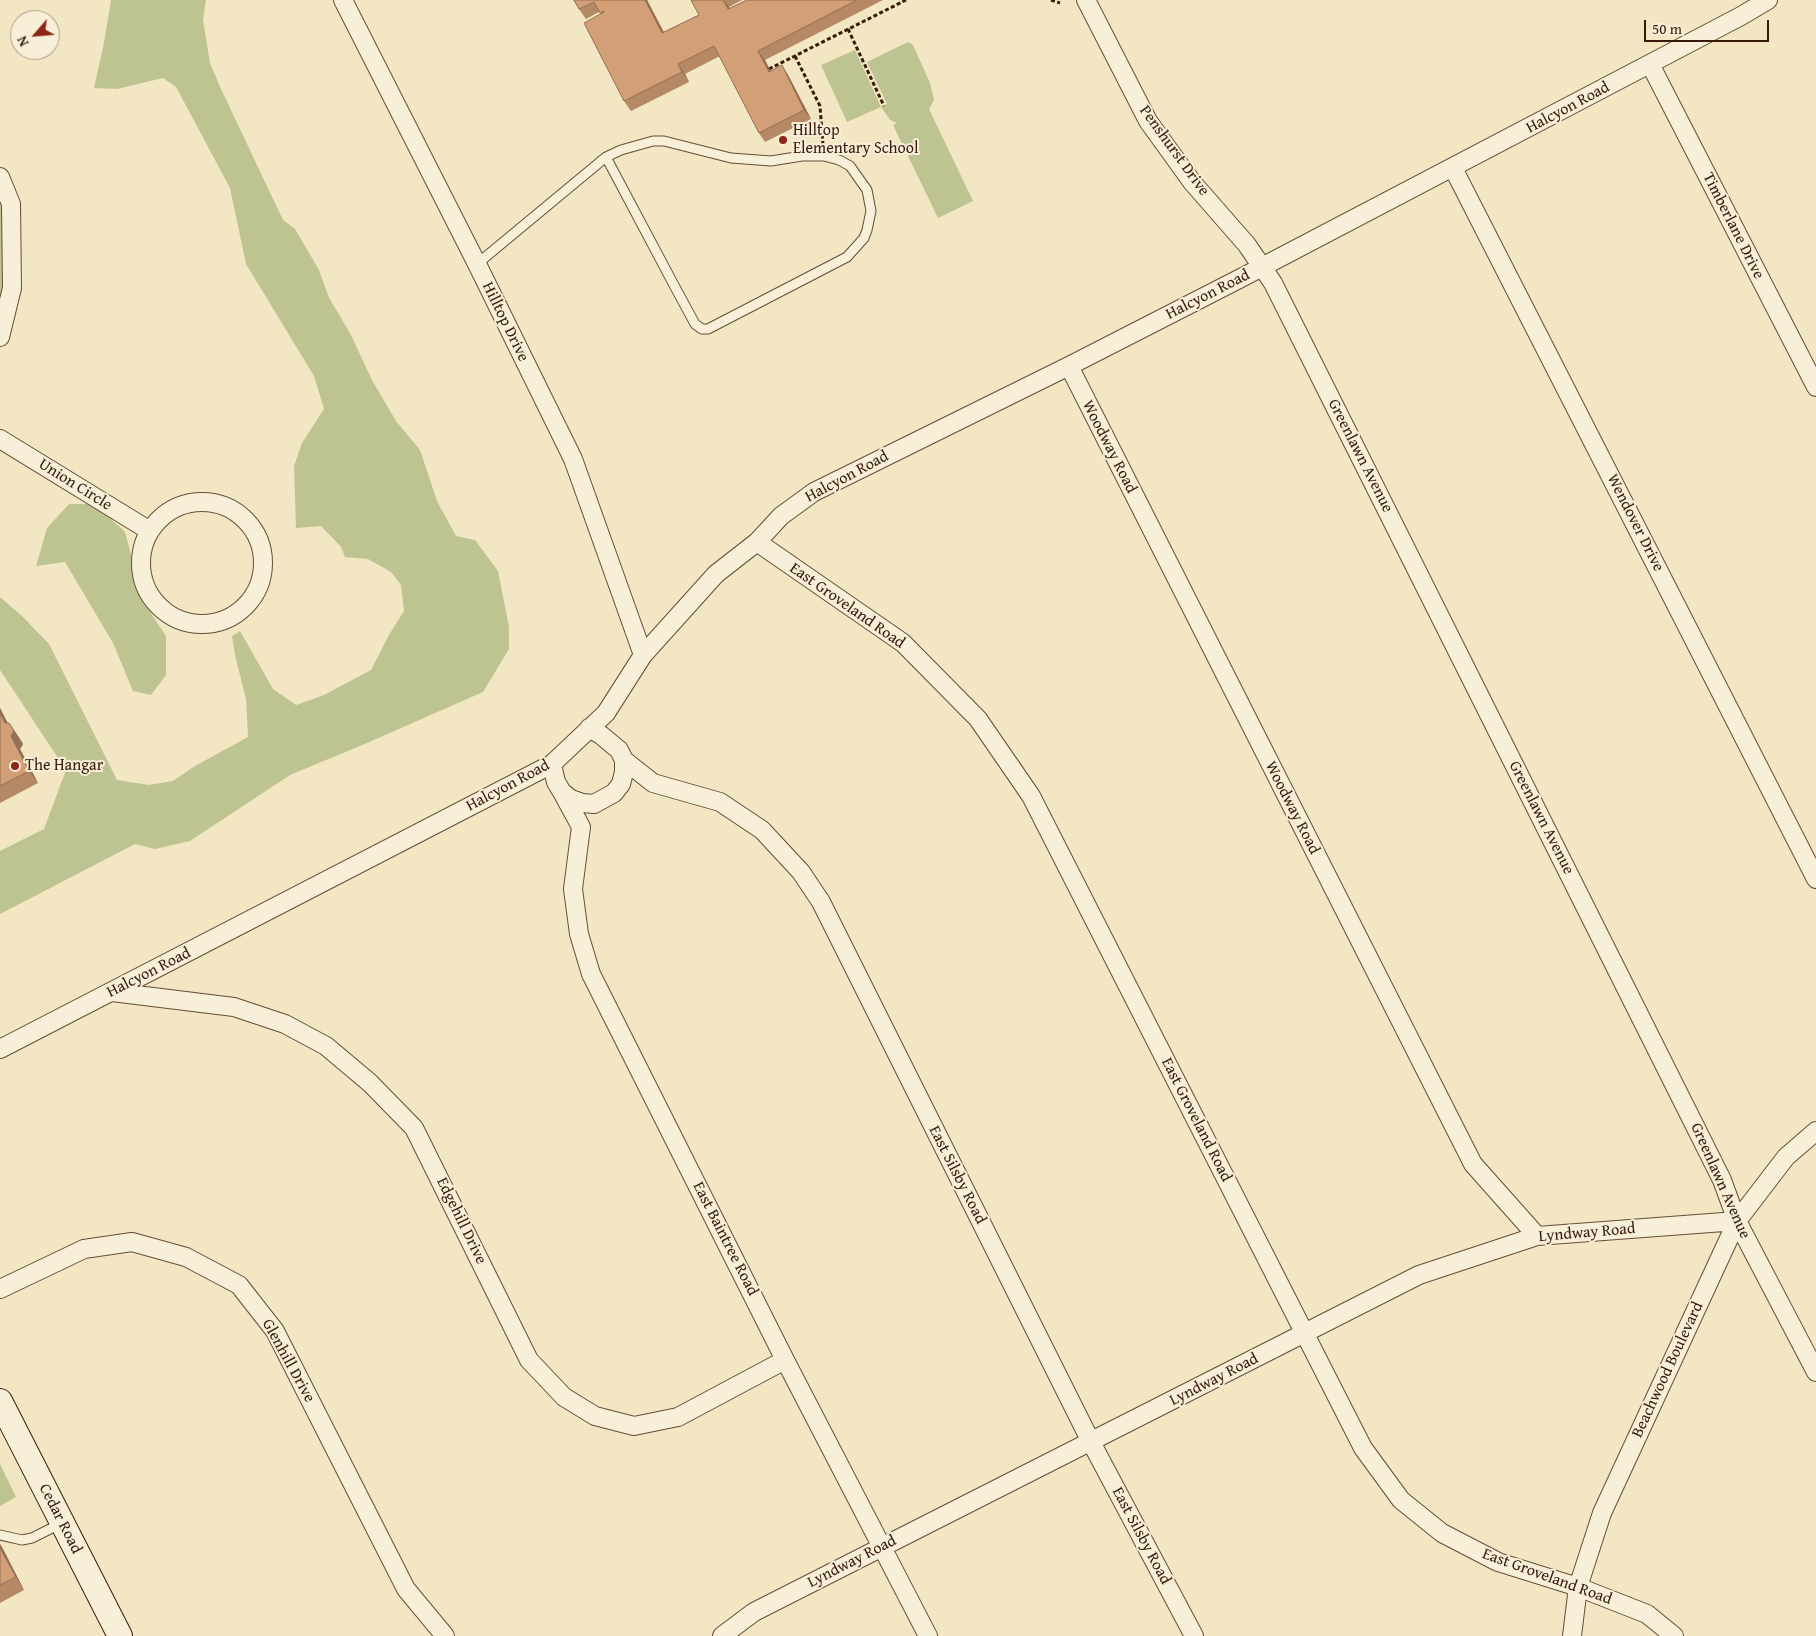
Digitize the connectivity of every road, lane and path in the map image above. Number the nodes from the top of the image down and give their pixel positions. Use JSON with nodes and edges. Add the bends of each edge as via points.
{"nodes":[{"id":1,"x":344,"y":0,"type":"edge"},
{"id":2,"x":906,"y":0,"type":"edge"},
{"id":3,"x":1051,"y":0,"type":"edge"},
{"id":4,"x":1086,"y":0,"type":"edge"},
{"id":5,"x":1768,"y":0,"type":"edge"},
{"id":6,"x":1060,"y":3,"type":"dead end"},
{"id":7,"x":848,"y":29,"type":"junction"},
{"id":8,"x":795,"y":56,"type":"junction"},
{"id":9,"x":1650,"y":64,"type":"junction"},
{"id":10,"x":770,"y":69,"type":"edge"},
{"id":11,"x":884,"y":106,"type":"dead end"},
{"id":12,"x":824,"y":156,"type":"junction"},
{"id":13,"x":606,"y":157,"type":"junction"},
{"id":14,"x":1453,"y":168,"type":"junction"},
{"id":15,"x":0,"y":177,"type":"edge"},
{"id":16,"x":477,"y":264,"type":"junction"},
{"id":17,"x":1261,"y":267,"type":"junction"},
{"id":18,"x":0,"y":337,"type":"edge"},
{"id":19,"x":1068,"y":366,"type":"junction"},
{"id":20,"x":1816,"y":387,"type":"edge"},
{"id":21,"x":0,"y":439,"type":"edge"},
{"id":22,"x":150,"y":531,"type":"junction"},
{"id":23,"x":757,"y":542,"type":"junction"},
{"id":24,"x":643,"y":656,"type":"junction"},
{"id":25,"x":589,"y":728,"type":"junction"},
{"id":26,"x":624,"y":760,"type":"junction"},
{"id":27,"x":552,"y":764,"type":"junction"},
{"id":28,"x":653,"y":783,"type":"junction"},
{"id":29,"x":562,"y":792,"type":"junction"},
{"id":30,"x":609,"y":796,"type":"junction"},
{"id":31,"x":581,"y":828,"type":"junction"},
{"id":32,"x":1816,"y":879,"type":"edge"},
{"id":33,"x":112,"y":992,"type":"junction"},
{"id":34,"x":0,"y":1049,"type":"edge"},
{"id":35,"x":1816,"y":1131,"type":"edge"},
{"id":36,"x":1737,"y":1221,"type":"junction"},
{"id":37,"x":1537,"y":1236,"type":"junction"},
{"id":38,"x":0,"y":1289,"type":"edge"},
{"id":39,"x":1304,"y":1333,"type":"junction"},
{"id":40,"x":785,"y":1360,"type":"junction"},
{"id":41,"x":1816,"y":1372,"type":"edge"},
{"id":42,"x":0,"y":1403,"type":"edge"},
{"id":43,"x":1092,"y":1442,"type":"junction"},
{"id":44,"x":62,"y":1523,"type":"junction"},
{"id":45,"x":0,"y":1535,"type":"edge"},
{"id":46,"x":883,"y":1547,"type":"junction"},
{"id":47,"x":1578,"y":1587,"type":"junction"},
{"id":48,"x":120,"y":1636,"type":"edge"},
{"id":49,"x":445,"y":1636,"type":"edge"},
{"id":50,"x":722,"y":1636,"type":"edge"},
{"id":51,"x":928,"y":1636,"type":"edge"},
{"id":52,"x":1194,"y":1636,"type":"edge"},
{"id":53,"x":1572,"y":1636,"type":"edge"},
{"id":54,"x":1674,"y":1636,"type":"edge"}],
"edges":[{"from":1,"to":16,"type":"street","name":"Hilltop Drive"},
{"from":2,"to":7,"type":"path"},
{"from":3,"to":6,"type":"path"},
{"from":4,"to":17,"type":"street","name":"Penshurst Drive","via":[[1148,121],[1192,182],[1247,245]]},
{"from":5,"to":9,"type":"street","name":"Halcyon Road"},
{"from":7,"to":8,"type":"path"},
{"from":7,"to":11,"type":"path"},
{"from":8,"to":10,"type":"path"},
{"from":8,"to":12,"type":"path","via":[[820,106]]},
{"from":9,"to":14,"type":"street","name":"Halcyon Road"},
{"from":9,"to":20,"type":"street","name":"Timberlane Drive"},
{"from":12,"to":13,"type":"lane","via":[[771,160],[731,158],[653,141]]},
{"from":12,"to":13,"type":"lane","via":[[850,166],[866,190],[871,211],[864,238],[847,257],[705,329],[695,324]]},
{"from":13,"to":16,"type":"lane"},
{"from":14,"to":17,"type":"street","name":"Halcyon Road"},
{"from":14,"to":32,"type":"street","name":"Wendover Drive"},
{"from":15,"to":18,"type":"street","via":[[11,204],[12,288]]},
{"from":16,"to":24,"type":"street","name":"Hilltop Drive","via":[[572,459]]},
{"from":17,"to":19,"type":"street","name":"Halcyon Road"},
{"from":17,"to":36,"type":"street","name":"Greenlawn Avenue","via":[[1278,292],[1722,1180]]},
{"from":19,"to":23,"type":"street","name":"Halcyon Road","via":[[814,492],[781,516]]},
{"from":19,"to":37,"type":"street","name":"Woodway Road","via":[[1473,1164]]},
{"from":21,"to":22,"type":"street","name":"Union Circle"},
{"from":22,"to":22,"type":"street","via":[[142,552],[142,572],[147,590],[172,617],[188,623],[211,624],[228,619],[253,598],[263,575],[261,545],[249,524],[231,509],[212,502],[195,502],[170,511]]},
{"from":23,"to":24,"type":"street","name":"Halcyon Road","via":[[716,574]]},
{"from":23,"to":39,"type":"street","name":"East Groveland Road","via":[[903,643],[978,719],[1031,796]]},
{"from":24,"to":25,"type":"street","name":"Halcyon Road","via":[[606,713]]},
{"from":25,"to":26,"type":"street","via":[[619,750]]},
{"from":25,"to":27,"type":"street","name":"Halcyon Road"},
{"from":26,"to":28,"type":"street","name":"East Silsby Road"},
{"from":26,"to":30,"type":"street","via":[[621,784]]},
{"from":27,"to":29,"type":"street"},
{"from":27,"to":33,"type":"street","name":"Halcyon Road"},
{"from":28,"to":30,"type":"street"},
{"from":28,"to":43,"type":"street","name":"East Silsby Road","via":[[720,802],[762,830],[801,872],[821,902]]},
{"from":29,"to":30,"type":"street","via":[[582,803],[594,804]]},
{"from":29,"to":31,"type":"street"},
{"from":30,"to":31,"type":"street"},
{"from":31,"to":40,"type":"street","name":"East Baintree Road","via":[[573,889],[579,934],[591,974]]},
{"from":33,"to":34,"type":"street","name":"Halcyon Road"},
{"from":33,"to":40,"type":"street","name":"Edgehill Drive","via":[[234,1007],[285,1024],[326,1046],[370,1083],[414,1128],[529,1360],[564,1398],[595,1416],[634,1426],[678,1417]]},
{"from":35,"to":36,"type":"street","name":"Beachwood Boulevard","via":[[1786,1157]]},
{"from":36,"to":37,"type":"street","name":"Lyndway Road"},
{"from":36,"to":41,"type":"street","name":"Greenlawn Avenue"},
{"from":36,"to":47,"type":"street","name":"Beachwood Boulevard","via":[[1602,1513]]},
{"from":37,"to":39,"type":"street","name":"Lyndway Road","via":[[1419,1275]]},
{"from":38,"to":49,"type":"street","name":"Glenhill Drive","via":[[84,1249],[132,1242],[186,1257],[239,1285],[275,1331],[406,1589]]},
{"from":39,"to":43,"type":"street","name":"Lyndway Road"},
{"from":39,"to":47,"type":"street","name":"East Groveland Road","via":[[1363,1448],[1401,1500],[1442,1533],[1498,1562]]},
{"from":40,"to":46,"type":"street","name":"East Baintree Road"},
{"from":42,"to":44,"type":"main road","name":"Cedar Road"},
{"from":43,"to":46,"type":"street","name":"Lyndway Road"},
{"from":43,"to":52,"type":"street","name":"East Silsby Road"},
{"from":44,"to":45,"type":"lane","via":[[22,1540]]},
{"from":44,"to":48,"type":"main road","name":"Cedar Road"},
{"from":46,"to":50,"type":"street","name":"Lyndway Road","via":[[754,1612]]},
{"from":46,"to":51,"type":"street","name":"East Baintree Road"},
{"from":47,"to":53,"type":"street","name":"Beachwood Boulevard"},
{"from":47,"to":54,"type":"street","name":"East Groveland Road","via":[[1647,1614]]}]}
